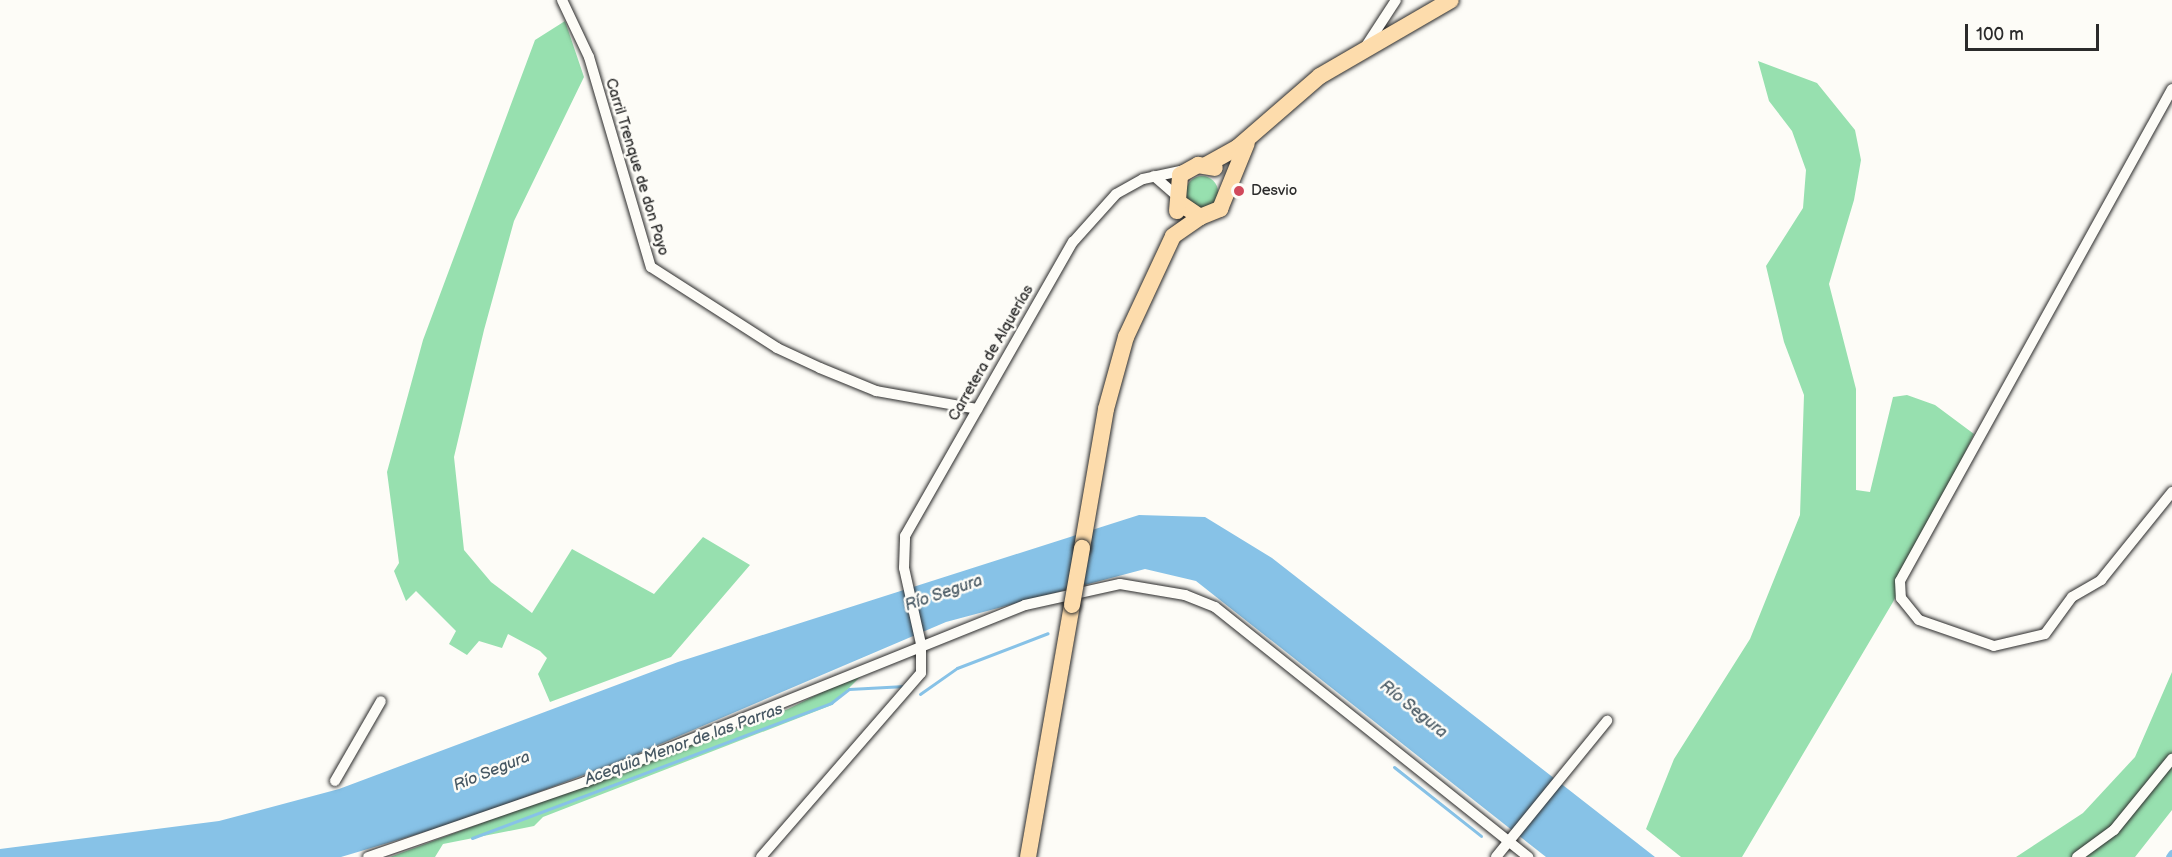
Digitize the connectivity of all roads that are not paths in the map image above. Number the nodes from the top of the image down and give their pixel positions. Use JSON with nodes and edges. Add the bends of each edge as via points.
{"nodes":[{"id":1,"x":1396,"y":0,"type":"edge"},
{"id":2,"x":1451,"y":0,"type":"edge"},
{"id":3,"x":563,"y":3,"type":"edge"},
{"id":4,"x":1363,"y":51,"type":"junction"},
{"id":5,"x":2172,"y":89,"type":"edge"},
{"id":6,"x":1259,"y":128,"type":"junction"},
{"id":7,"x":1206,"y":165,"type":"junction"},
{"id":8,"x":1185,"y":170,"type":"junction"},
{"id":9,"x":1154,"y":176,"type":"junction"},
{"id":10,"x":1227,"y":187,"type":"junction"},
{"id":11,"x":1177,"y":198,"type":"junction"},
{"id":12,"x":1200,"y":217,"type":"junction"},
{"id":13,"x":1173,"y":236,"type":"junction"},
{"id":14,"x":977,"y":409,"type":"junction"},
{"id":15,"x":2172,"y":492,"type":"edge"},
{"id":16,"x":921,"y":645,"type":"junction"},
{"id":17,"x":381,"y":701,"type":"dead end"},
{"id":18,"x":1607,"y":721,"type":"dead end"},
{"id":19,"x":2172,"y":759,"type":"edge"},
{"id":20,"x":335,"y":781,"type":"dead end"},
{"id":21,"x":1505,"y":842,"type":"junction"},
{"id":22,"x":368,"y":857,"type":"edge"},
{"id":23,"x":761,"y":857,"type":"edge"},
{"id":24,"x":1028,"y":857,"type":"edge"},
{"id":25,"x":1496,"y":857,"type":"edge"},
{"id":26,"x":1528,"y":857,"type":"edge"},
{"id":27,"x":2077,"y":857,"type":"edge"}],
"edges":[{"from":1,"to":4,"type":"street"},
{"from":2,"to":4,"type":"highway"},
{"from":3,"to":14,"type":"street","name":"Carril Trenque de don Payo","via":[[589,57],[651,267],[777,348],[819,368],[876,391]]},
{"from":4,"to":6,"type":"highway","via":[[1320,76]]},
{"from":5,"to":15,"type":"street","via":[[1900,581],[1901,598],[1914,617],[1994,646],[2045,634],[2072,597],[2101,580]]},
{"from":6,"to":7,"type":"highway"},
{"from":6,"to":10,"type":"highway","via":[[1242,149]]},
{"from":7,"to":8,"type":"highway"},
{"from":7,"to":10,"type":"highway","via":[[1220,172]]},
{"from":8,"to":9,"type":"street","name":"Carretera de Alquerías"},
{"from":8,"to":11,"type":"highway"},
{"from":9,"to":11,"type":"street"},
{"from":9,"to":14,"type":"street","name":"Carretera de Alquerías","via":[[1116,194],[1088,222]]},
{"from":10,"to":12,"type":"highway","via":[[1220,209]]},
{"from":11,"to":12,"type":"highway"},
{"from":11,"to":13,"type":"highway"},
{"from":12,"to":13,"type":"highway"},
{"from":13,"to":24,"type":"highway","bridge":true,"via":[[1141,300],[1114,375]]},
{"from":14,"to":16,"type":"street","name":"Carretera de Alquerías","via":[[905,536],[906,578]]},
{"from":16,"to":21,"type":"street","via":[[1025,606],[1120,584],[1185,595],[1215,607],[1254,636]]},
{"from":16,"to":22,"type":"street","via":[[595,779]]},
{"from":16,"to":23,"type":"street","name":"Carretera de Alquerías","via":[[921,673],[912,685]]},
{"from":17,"to":20,"type":"street"},
{"from":18,"to":21,"type":"street","via":[[1564,767]]},
{"from":19,"to":27,"type":"street","via":[[2114,830]]},
{"from":21,"to":25,"type":"street"},
{"from":21,"to":26,"type":"street"}]}
